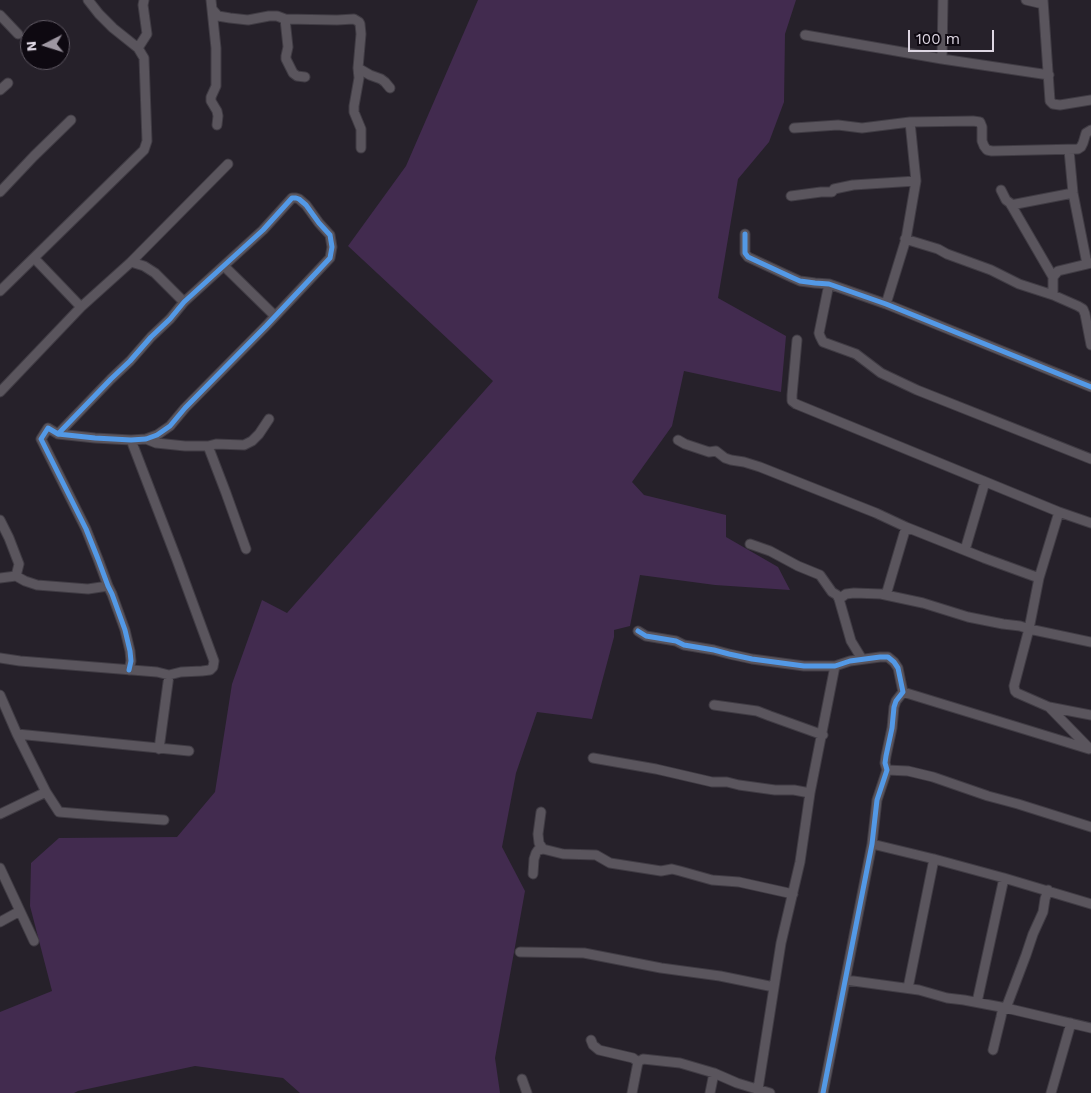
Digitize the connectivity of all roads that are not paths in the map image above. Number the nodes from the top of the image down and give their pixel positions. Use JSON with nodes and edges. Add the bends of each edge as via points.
{"nodes":[{"id":1,"x":88,"y":0,"type":"edge"},
{"id":2,"x":144,"y":0,"type":"edge"},
{"id":3,"x":943,"y":0,"type":"edge"},
{"id":4,"x":1026,"y":0,"type":"edge"},
{"id":5,"x":1043,"y":2,"type":"edge"},
{"id":6,"x":211,"y":4,"type":"edge"},
{"id":7,"x":0,"y":15,"type":"edge"},
{"id":8,"x":285,"y":19,"type":"junction"},
{"id":9,"x":18,"y":34,"type":"dead end"},
{"id":10,"x":805,"y":35,"type":"dead end"},
{"id":11,"x":138,"y":48,"type":"junction"},
{"id":12,"x":942,"y":59,"type":"junction"},
{"id":13,"x":358,"y":68,"type":"junction"},
{"id":14,"x":1049,"y":75,"type":"junction"},
{"id":15,"x":305,"y":77,"type":"dead end"},
{"id":16,"x":8,"y":83,"type":"dead end"},
{"id":17,"x":390,"y":88,"type":"dead end"},
{"id":18,"x":0,"y":90,"type":"edge"},
{"id":19,"x":1091,"y":100,"type":"edge"},
{"id":20,"x":71,"y":120,"type":"dead end"},
{"id":21,"x":910,"y":122,"type":"junction"},
{"id":22,"x":217,"y":125,"type":"dead end"},
{"id":23,"x":794,"y":128,"type":"dead end"},
{"id":24,"x":1091,"y":130,"type":"edge"},
{"id":25,"x":361,"y":148,"type":"dead end"},
{"id":26,"x":1069,"y":150,"type":"junction"},
{"id":27,"x":228,"y":164,"type":"dead end"},
{"id":28,"x":916,"y":181,"type":"junction"},
{"id":29,"x":1002,"y":190,"type":"dead end"},
{"id":30,"x":0,"y":192,"type":"edge"},
{"id":31,"x":1073,"y":193,"type":"junction"},
{"id":32,"x":791,"y":196,"type":"dead end"},
{"id":33,"x":1011,"y":205,"type":"junction"},
{"id":34,"x":745,"y":234,"type":"dead end"},
{"id":35,"x":905,"y":239,"type":"junction"},
{"id":36,"x":34,"y":258,"type":"junction"},
{"id":37,"x":131,"y":262,"type":"junction"},
{"id":38,"x":1090,"y":263,"type":"edge"},
{"id":39,"x":224,"y":266,"type":"junction"},
{"id":40,"x":1053,"y":277,"type":"junction"},
{"id":41,"x":829,"y":284,"type":"junction"},
{"id":42,"x":0,"y":292,"type":"edge"},
{"id":43,"x":1053,"y":295,"type":"junction"},
{"id":44,"x":184,"y":302,"type":"junction"},
{"id":45,"x":886,"y":304,"type":"junction"},
{"id":46,"x":81,"y":307,"type":"junction"},
{"id":47,"x":275,"y":316,"type":"junction"},
{"id":48,"x":798,"y":340,"type":"dead end"},
{"id":49,"x":1091,"y":345,"type":"edge"},
{"id":50,"x":1091,"y":386,"type":"edge"},
{"id":51,"x":0,"y":392,"type":"edge"},
{"id":52,"x":269,"y":419,"type":"dead end"},
{"id":53,"x":58,"y":434,"type":"junction"},
{"id":54,"x":131,"y":440,"type":"junction"},
{"id":55,"x":146,"y":440,"type":"junction"},
{"id":56,"x":678,"y":440,"type":"dead end"},
{"id":57,"x":208,"y":446,"type":"junction"},
{"id":58,"x":1091,"y":459,"type":"edge"},
{"id":59,"x":985,"y":482,"type":"junction"},
{"id":60,"x":1058,"y":512,"type":"junction"},
{"id":61,"x":0,"y":520,"type":"edge"},
{"id":62,"x":1091,"y":523,"type":"edge"},
{"id":63,"x":906,"y":527,"type":"junction"},
{"id":64,"x":750,"y":544,"type":"dead end"},
{"id":65,"x":246,"y":549,"type":"dead end"},
{"id":66,"x":965,"y":550,"type":"junction"},
{"id":67,"x":16,"y":576,"type":"junction"},
{"id":68,"x":0,"y":578,"type":"edge"},
{"id":69,"x":1039,"y":578,"type":"junction"},
{"id":70,"x":108,"y":586,"type":"junction"},
{"id":71,"x":886,"y":595,"type":"junction"},
{"id":72,"x":839,"y":599,"type":"junction"},
{"id":73,"x":1029,"y":629,"type":"junction"},
{"id":74,"x":638,"y":631,"type":"dead end"},
{"id":75,"x":1091,"y":642,"type":"edge"},
{"id":76,"x":0,"y":658,"type":"edge"},
{"id":77,"x":862,"y":659,"type":"junction"},
{"id":78,"x":835,"y":666,"type":"junction"},
{"id":79,"x":129,"y":670,"type":"junction"},
{"id":80,"x":169,"y":675,"type":"junction"},
{"id":81,"x":903,"y":692,"type":"junction"},
{"id":82,"x":0,"y":695,"type":"edge"},
{"id":83,"x":714,"y":705,"type":"dead end"},
{"id":84,"x":1048,"y":707,"type":"junction"},
{"id":85,"x":1091,"y":715,"type":"edge"},
{"id":86,"x":17,"y":734,"type":"junction"},
{"id":87,"x":822,"y":735,"type":"junction"},
{"id":88,"x":159,"y":749,"type":"junction"},
{"id":89,"x":1090,"y":749,"type":"edge"},
{"id":90,"x":189,"y":752,"type":"dead end"},
{"id":91,"x":594,"y":758,"type":"dead end"},
{"id":92,"x":887,"y":770,"type":"junction"},
{"id":93,"x":46,"y":792,"type":"junction"},
{"id":94,"x":810,"y":794,"type":"junction"},
{"id":95,"x":541,"y":812,"type":"dead end"},
{"id":96,"x":0,"y":814,"type":"edge"},
{"id":97,"x":164,"y":820,"type":"dead end"},
{"id":98,"x":1091,"y":827,"type":"edge"},
{"id":99,"x":872,"y":844,"type":"junction"},
{"id":100,"x":543,"y":849,"type":"junction"},
{"id":101,"x":934,"y":859,"type":"junction"},
{"id":102,"x":0,"y":868,"type":"edge"},
{"id":103,"x":533,"y":874,"type":"dead end"},
{"id":104,"x":1004,"y":878,"type":"junction"},
{"id":105,"x":1048,"y":890,"type":"junction"},
{"id":106,"x":793,"y":894,"type":"junction"},
{"id":107,"x":1091,"y":904,"type":"edge"},
{"id":108,"x":20,"y":910,"type":"junction"},
{"id":109,"x":0,"y":922,"type":"edge"},
{"id":110,"x":34,"y":941,"type":"dead end"},
{"id":111,"x":520,"y":952,"type":"dead end"},
{"id":112,"x":846,"y":980,"type":"junction"},
{"id":113,"x":774,"y":987,"type":"junction"},
{"id":114,"x":908,"y":988,"type":"junction"},
{"id":115,"x":977,"y":1002,"type":"junction"},
{"id":116,"x":1006,"y":1008,"type":"junction"},
{"id":117,"x":1071,"y":1024,"type":"junction"},
{"id":118,"x":1091,"y":1028,"type":"edge"},
{"id":119,"x":591,"y":1040,"type":"dead end"},
{"id":120,"x":993,"y":1050,"type":"dead end"},
{"id":121,"x":638,"y":1062,"type":"junction"},
{"id":122,"x":714,"y":1073,"type":"junction"},
{"id":123,"x":522,"y":1079,"type":"dead end"},
{"id":124,"x":758,"y":1089,"type":"junction"},
{"id":125,"x":527,"y":1093,"type":"edge"},
{"id":126,"x":632,"y":1093,"type":"edge"},
{"id":127,"x":710,"y":1093,"type":"edge"},
{"id":128,"x":770,"y":1093,"type":"edge"},
{"id":129,"x":823,"y":1093,"type":"edge"},
{"id":130,"x":1051,"y":1093,"type":"edge"}],
"edges":[{"from":1,"to":11,"type":"street","via":[[113,28]]},
{"from":2,"to":11,"type":"street","via":[[147,34]]},
{"from":3,"to":12,"type":"street"},
{"from":4,"to":5,"type":"street"},
{"from":5,"to":14,"type":"street"},
{"from":6,"to":8,"type":"street","via":[[218,16],[248,20],[269,16]]},
{"from":6,"to":22,"type":"street","via":[[216,48],[216,82],[211,101],[217,111]]},
{"from":7,"to":9,"type":"street"},
{"from":8,"to":13,"type":"street","via":[[357,20],[361,34]]},
{"from":8,"to":15,"type":"street","via":[[286,59],[293,73]]},
{"from":10,"to":12,"type":"street"},
{"from":11,"to":36,"type":"street","via":[[144,58],[147,141],[144,150]]},
{"from":12,"to":14,"type":"street"},
{"from":13,"to":17,"type":"street","via":[[381,79]]},
{"from":13,"to":25,"type":"street","via":[[354,112],[361,129]]},
{"from":14,"to":19,"type":"street","via":[[1053,104]]},
{"from":16,"to":18,"type":"street"},
{"from":20,"to":30,"type":"street"},
{"from":21,"to":23,"type":"street","via":[[862,128],[838,125]]},
{"from":21,"to":26,"type":"street","via":[[980,122],[984,146],[992,151]]},
{"from":21,"to":28,"type":"street"},
{"from":24,"to":26,"type":"street","via":[[1081,147]]},
{"from":26,"to":31,"type":"street"},
{"from":27,"to":37,"type":"street"},
{"from":28,"to":32,"type":"street","via":[[853,185],[832,192]]},
{"from":28,"to":35,"type":"street"},
{"from":29,"to":33,"type":"street"},
{"from":31,"to":33,"type":"street"},
{"from":31,"to":38,"type":"street"},
{"from":33,"to":40,"type":"street"},
{"from":34,"to":41,"type":"street","via":[[745,253],[751,259],[800,281]]},
{"from":35,"to":43,"type":"street"},
{"from":35,"to":45,"type":"street"},
{"from":36,"to":42,"type":"street"},
{"from":36,"to":46,"type":"street"},
{"from":37,"to":44,"type":"street","via":[[155,273]]},
{"from":37,"to":46,"type":"street"},
{"from":38,"to":40,"type":"street","via":[[1058,271]]},
{"from":39,"to":44,"type":"street"},
{"from":39,"to":47,"type":"street"},
{"from":39,"to":47,"type":"street","via":[[292,198],[306,205],[330,235],[330,258]]},
{"from":40,"to":43,"type":"street"},
{"from":41,"to":45,"type":"street"},
{"from":41,"to":58,"type":"street","via":[[819,332],[823,342],[856,354],[881,373],[917,390]]},
{"from":43,"to":49,"type":"street","via":[[1083,309]]},
{"from":44,"to":53,"type":"street"},
{"from":45,"to":50,"type":"street"},
{"from":46,"to":51,"type":"street"},
{"from":47,"to":55,"type":"street","via":[[197,394],[170,426]]},
{"from":48,"to":59,"type":"street","via":[[792,401]]},
{"from":52,"to":57,"type":"street","via":[[248,444]]},
{"from":53,"to":54,"type":"street"},
{"from":53,"to":70,"type":"street","via":[[48,428],[41,439],[86,529]]},
{"from":54,"to":55,"type":"street"},
{"from":54,"to":80,"type":"street","via":[[214,661],[210,670]]},
{"from":55,"to":57,"type":"street"},
{"from":56,"to":63,"type":"street","via":[[760,467]]},
{"from":57,"to":65,"type":"street"},
{"from":59,"to":60,"type":"street"},
{"from":59,"to":66,"type":"street"},
{"from":60,"to":62,"type":"street"},
{"from":60,"to":69,"type":"street"},
{"from":61,"to":67,"type":"street","via":[[19,564]]},
{"from":63,"to":66,"type":"street"},
{"from":63,"to":71,"type":"street"},
{"from":64,"to":72,"type":"street","via":[[820,575]]},
{"from":66,"to":69,"type":"street"},
{"from":67,"to":68,"type":"street"},
{"from":67,"to":70,"type":"street","via":[[37,584],[88,589]]},
{"from":69,"to":73,"type":"street"},
{"from":70,"to":79,"type":"street","via":[[127,637],[131,661]]},
{"from":71,"to":72,"type":"street","via":[[854,593]]},
{"from":71,"to":73,"type":"street"},
{"from":72,"to":77,"type":"street","via":[[851,641]]},
{"from":73,"to":75,"type":"street"},
{"from":73,"to":84,"type":"street","via":[[1014,686],[1017,693]]},
{"from":74,"to":78,"type":"street","via":[[646,636],[729,654],[804,666]]},
{"from":76,"to":79,"type":"street"},
{"from":77,"to":78,"type":"street"},
{"from":77,"to":81,"type":"street","via":[[880,657],[894,662]]},
{"from":78,"to":87,"type":"street"},
{"from":79,"to":80,"type":"street"},
{"from":80,"to":88,"type":"street"},
{"from":81,"to":89,"type":"street"},
{"from":81,"to":92,"type":"street","via":[[894,707],[886,756]]},
{"from":82,"to":86,"type":"street"},
{"from":83,"to":87,"type":"street","via":[[757,711]]},
{"from":84,"to":85,"type":"street"},
{"from":84,"to":89,"type":"street"},
{"from":86,"to":88,"type":"street"},
{"from":86,"to":93,"type":"street"},
{"from":87,"to":94,"type":"street"},
{"from":88,"to":90,"type":"street"},
{"from":91,"to":94,"type":"street","via":[[712,782]]},
{"from":92,"to":98,"type":"street","via":[[933,777]]},
{"from":92,"to":99,"type":"street","via":[[877,800]]},
{"from":93,"to":96,"type":"street"},
{"from":93,"to":97,"type":"street","via":[[60,812]]},
{"from":94,"to":106,"type":"street"},
{"from":95,"to":100,"type":"street","via":[[538,834]]},
{"from":99,"to":101,"type":"street"},
{"from":99,"to":112,"type":"street"},
{"from":100,"to":103,"type":"street","via":[[536,853]]},
{"from":100,"to":106,"type":"street","via":[[562,854],[596,855],[610,862],[661,872],[672,869],[712,880],[739,882]]},
{"from":101,"to":104,"type":"street"},
{"from":101,"to":114,"type":"street"},
{"from":102,"to":108,"type":"street"},
{"from":104,"to":105,"type":"street"},
{"from":104,"to":115,"type":"street"},
{"from":105,"to":107,"type":"street"},
{"from":105,"to":116,"type":"street","via":[[1043,912]]},
{"from":106,"to":113,"type":"street"},
{"from":108,"to":109,"type":"street"},
{"from":108,"to":110,"type":"street"},
{"from":111,"to":113,"type":"street","via":[[584,953]]},
{"from":112,"to":114,"type":"street"},
{"from":112,"to":129,"type":"street"},
{"from":113,"to":124,"type":"street"},
{"from":114,"to":115,"type":"street"},
{"from":115,"to":116,"type":"street"},
{"from":116,"to":117,"type":"street"},
{"from":116,"to":120,"type":"street","via":[[1000,1017]]},
{"from":117,"to":118,"type":"street"},
{"from":117,"to":130,"type":"street"},
{"from":119,"to":121,"type":"street","via":[[599,1050]]},
{"from":121,"to":122,"type":"street","via":[[646,1059],[680,1063]]},
{"from":121,"to":126,"type":"street"},
{"from":122,"to":124,"type":"street"},
{"from":122,"to":127,"type":"street"},
{"from":123,"to":125,"type":"street"},
{"from":124,"to":128,"type":"street"}]}
